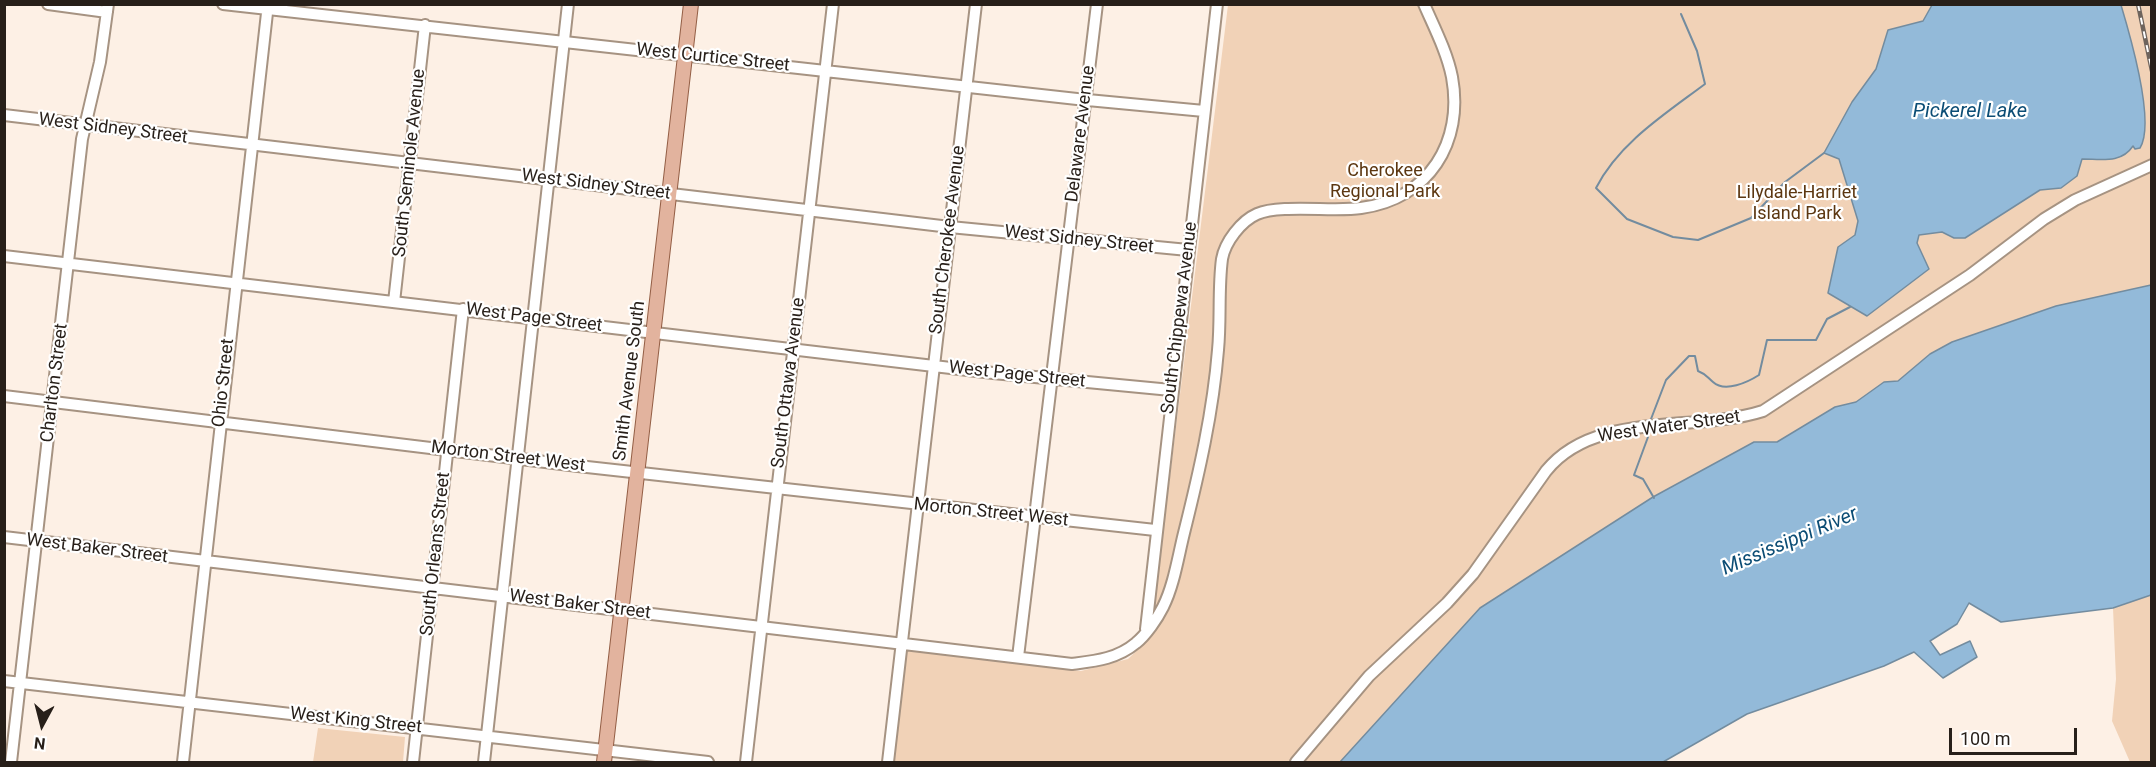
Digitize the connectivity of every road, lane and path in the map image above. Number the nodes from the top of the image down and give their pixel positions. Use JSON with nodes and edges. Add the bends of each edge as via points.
{"nodes":[{"id":1,"x":48,"y":4,"type":"edge"},
{"id":2,"x":223,"y":4,"type":"edge"},
{"id":3,"x":568,"y":4,"type":"edge"},
{"id":4,"x":691,"y":4,"type":"edge"},
{"id":5,"x":833,"y":4,"type":"edge"},
{"id":6,"x":976,"y":4,"type":"edge"},
{"id":7,"x":1096,"y":4,"type":"edge"},
{"id":8,"x":1217,"y":4,"type":"edge"},
{"id":9,"x":1424,"y":4,"type":"edge"},
{"id":10,"x":268,"y":7,"type":"edge"},
{"id":11,"x":107,"y":8,"type":"edge"},
{"id":12,"x":425,"y":25,"type":"junction"},
{"id":13,"x":565,"y":41,"type":"junction"},
{"id":14,"x":685,"y":55,"type":"junction"},
{"id":15,"x":825,"y":70,"type":"junction"},
{"id":16,"x":966,"y":86,"type":"junction"},
{"id":17,"x":1086,"y":100,"type":"junction"},
{"id":18,"x":1204,"y":111,"type":"junction"},
{"id":19,"x":4,"y":115,"type":"edge"},
{"id":20,"x":87,"y":126,"type":"junction"},
{"id":21,"x":251,"y":145,"type":"junction"},
{"id":22,"x":410,"y":164,"type":"junction"},
{"id":23,"x":2151,"y":165,"type":"edge"},
{"id":24,"x":548,"y":179,"type":"junction"},
{"id":25,"x":669,"y":194,"type":"junction"},
{"id":26,"x":809,"y":210,"type":"junction"},
{"id":27,"x":950,"y":227,"type":"junction"},
{"id":28,"x":1069,"y":240,"type":"junction"},
{"id":29,"x":1188,"y":250,"type":"junction"},
{"id":30,"x":4,"y":256,"type":"edge"},
{"id":31,"x":69,"y":265,"type":"junction"},
{"id":32,"x":235,"y":283,"type":"junction"},
{"id":33,"x":394,"y":302,"type":"junction"},
{"id":34,"x":463,"y":309,"type":"junction"},
{"id":35,"x":532,"y":318,"type":"junction"},
{"id":36,"x":653,"y":333,"type":"junction"},
{"id":37,"x":793,"y":349,"type":"junction"},
{"id":38,"x":933,"y":366,"type":"junction"},
{"id":39,"x":1053,"y":380,"type":"junction"},
{"id":40,"x":1171,"y":390,"type":"junction"},
{"id":41,"x":4,"y":396,"type":"edge"},
{"id":42,"x":52,"y":402,"type":"junction"},
{"id":43,"x":219,"y":423,"type":"junction"},
{"id":44,"x":448,"y":449,"type":"junction"},
{"id":45,"x":517,"y":457,"type":"junction"},
{"id":46,"x":637,"y":473,"type":"junction"},
{"id":47,"x":777,"y":488,"type":"junction"},
{"id":48,"x":918,"y":505,"type":"junction"},
{"id":49,"x":1035,"y":518,"type":"junction"},
{"id":50,"x":1155,"y":530,"type":"junction"},
{"id":51,"x":4,"y":537,"type":"edge"},
{"id":52,"x":38,"y":542,"type":"junction"},
{"id":53,"x":204,"y":562,"type":"junction"},
{"id":54,"x":432,"y":588,"type":"junction"},
{"id":55,"x":502,"y":596,"type":"junction"},
{"id":56,"x":621,"y":610,"type":"junction"},
{"id":57,"x":761,"y":627,"type":"junction"},
{"id":58,"x":1146,"y":633,"type":"junction"},
{"id":59,"x":902,"y":643,"type":"junction"},
{"id":60,"x":1018,"y":657,"type":"junction"},
{"id":61,"x":4,"y":681,"type":"edge"},
{"id":62,"x":19,"y":683,"type":"junction"},
{"id":63,"x":190,"y":702,"type":"junction"},
{"id":64,"x":417,"y":728,"type":"junction"},
{"id":65,"x":487,"y":735,"type":"junction"},
{"id":66,"x":605,"y":757,"type":"edge"},
{"id":67,"x":11,"y":762,"type":"edge"},
{"id":68,"x":183,"y":762,"type":"edge"},
{"id":69,"x":413,"y":762,"type":"edge"},
{"id":70,"x":484,"y":762,"type":"edge"},
{"id":71,"x":708,"y":762,"type":"edge"},
{"id":72,"x":746,"y":762,"type":"edge"},
{"id":73,"x":888,"y":762,"type":"edge"},
{"id":74,"x":1296,"y":762,"type":"edge"}],
"edges":[{"from":1,"to":11,"type":"street"},
{"from":2,"to":10,"type":"street","name":"West Curtice Street"},
{"from":3,"to":13,"type":"street"},
{"from":4,"to":14,"type":"main road","name":"Smith Avenue South"},
{"from":5,"to":15,"type":"street","name":"South Ottawa Avenue"},
{"from":6,"to":16,"type":"street","name":"South Cherokee Avenue"},
{"from":7,"to":17,"type":"street","name":"Delaware Avenue"},
{"from":8,"to":18,"type":"street","name":"South Chippewa Avenue"},
{"from":9,"to":58,"type":"street","name":"West Baker Street","via":[[1451,74],[1455,98],[1449,136],[1428,176],[1388,203],[1360,209],[1257,213],[1232,236],[1222,258],[1213,396],[1199,470],[1163,607]]},
{"from":10,"to":12,"type":"street","name":"West Curtice Street"},
{"from":10,"to":21,"type":"street","name":"Ohio Street"},
{"from":11,"to":20,"type":"street","name":"Charlton Street"},
{"from":12,"to":13,"type":"street","name":"West Curtice Street"},
{"from":12,"to":22,"type":"street","name":"South Seminole Avenue"},
{"from":13,"to":14,"type":"street","name":"West Curtice Street"},
{"from":13,"to":24,"type":"street"},
{"from":14,"to":15,"type":"street","name":"West Curtice Street"},
{"from":14,"to":25,"type":"main road","name":"Smith Avenue South"},
{"from":15,"to":16,"type":"street","name":"West Curtice Street"},
{"from":15,"to":26,"type":"street","name":"South Ottawa Avenue"},
{"from":16,"to":17,"type":"street","name":"West Curtice Street"},
{"from":16,"to":27,"type":"street","name":"South Cherokee Avenue"},
{"from":17,"to":18,"type":"street","name":"West Curtice Street"},
{"from":17,"to":28,"type":"street","name":"Delaware Avenue"},
{"from":18,"to":29,"type":"street","name":"South Chippewa Avenue"},
{"from":19,"to":20,"type":"street","name":"West Sidney Street"},
{"from":20,"to":21,"type":"street","name":"West Sidney Street"},
{"from":20,"to":31,"type":"street","name":"Charlton Street","via":[[82,139]]},
{"from":21,"to":22,"type":"street","name":"West Sidney Street"},
{"from":21,"to":32,"type":"street","name":"Ohio Street"},
{"from":22,"to":24,"type":"street","name":"West Sidney Street"},
{"from":22,"to":33,"type":"street","name":"South Seminole Avenue"},
{"from":23,"to":74,"type":"street","name":"West Water Street","via":[[2044,219],[1970,275],[1763,411],[1739,419],[1610,431],[1586,439],[1559,456],[1473,574],[1370,676]]},
{"from":24,"to":25,"type":"street","name":"West Sidney Street"},
{"from":24,"to":35,"type":"street"},
{"from":25,"to":26,"type":"street","name":"West Sidney Street"},
{"from":25,"to":36,"type":"main road","name":"Smith Avenue South"},
{"from":26,"to":27,"type":"street","name":"West Sidney Street"},
{"from":26,"to":37,"type":"street","name":"South Ottawa Avenue"},
{"from":27,"to":28,"type":"street","name":"West Sidney Street"},
{"from":27,"to":38,"type":"street","name":"South Cherokee Avenue"},
{"from":28,"to":29,"type":"street","name":"West Sidney Street"},
{"from":28,"to":39,"type":"street","name":"Delaware Avenue"},
{"from":29,"to":40,"type":"street","name":"South Chippewa Avenue"},
{"from":30,"to":31,"type":"street","name":"West Page Street"},
{"from":31,"to":32,"type":"street","name":"West Page Street"},
{"from":31,"to":42,"type":"street","name":"Charlton Street"},
{"from":32,"to":33,"type":"street","name":"West Page Street"},
{"from":32,"to":43,"type":"street","name":"Ohio Street"},
{"from":33,"to":34,"type":"street","name":"West Page Street"},
{"from":34,"to":35,"type":"street","name":"West Page Street"},
{"from":34,"to":44,"type":"street","name":"South Orleans Street"},
{"from":35,"to":36,"type":"street","name":"West Page Street"},
{"from":35,"to":45,"type":"street"},
{"from":36,"to":37,"type":"street","name":"West Page Street"},
{"from":36,"to":46,"type":"main road","name":"Smith Avenue South"},
{"from":37,"to":38,"type":"street","name":"West Page Street"},
{"from":37,"to":47,"type":"street","name":"South Ottawa Avenue"},
{"from":38,"to":39,"type":"street","name":"West Page Street"},
{"from":38,"to":48,"type":"street","name":"South Cherokee Avenue"},
{"from":39,"to":40,"type":"street","name":"West Page Street"},
{"from":39,"to":49,"type":"street","name":"Delaware Avenue"},
{"from":40,"to":50,"type":"street","name":"South Chippewa Avenue"},
{"from":41,"to":42,"type":"street","name":"Morton Street West"},
{"from":42,"to":43,"type":"street","name":"Morton Street West"},
{"from":42,"to":52,"type":"street","name":"Charlton Street"},
{"from":43,"to":44,"type":"street","name":"Morton Street West"},
{"from":43,"to":53,"type":"street","name":"Ohio Street"},
{"from":44,"to":45,"type":"street","name":"Morton Street West"},
{"from":44,"to":54,"type":"street","name":"South Orleans Street"},
{"from":45,"to":46,"type":"street","name":"Morton Street West"},
{"from":45,"to":55,"type":"street"},
{"from":46,"to":47,"type":"street","name":"Morton Street West"},
{"from":46,"to":56,"type":"main road","name":"Smith Avenue South"},
{"from":47,"to":48,"type":"street","name":"Morton Street West"},
{"from":47,"to":57,"type":"street","name":"South Ottawa Avenue"},
{"from":48,"to":49,"type":"street","name":"Morton Street West"},
{"from":48,"to":59,"type":"street","name":"South Cherokee Avenue"},
{"from":49,"to":50,"type":"street","name":"Morton Street West"},
{"from":49,"to":60,"type":"street","name":"Delaware Avenue"},
{"from":50,"to":58,"type":"street","name":"South Chippewa Avenue"},
{"from":51,"to":52,"type":"street","name":"West Baker Street"},
{"from":52,"to":53,"type":"street","name":"West Baker Street"},
{"from":52,"to":62,"type":"street","name":"Charlton Street"},
{"from":53,"to":54,"type":"street","name":"West Baker Street"},
{"from":53,"to":63,"type":"street","name":"Ohio Street"},
{"from":54,"to":55,"type":"street","name":"West Baker Street"},
{"from":54,"to":64,"type":"street","name":"South Orleans Street"},
{"from":55,"to":56,"type":"street","name":"West Baker Street"},
{"from":55,"to":65,"type":"street"},
{"from":56,"to":57,"type":"street","name":"West Baker Street"},
{"from":56,"to":66,"type":"main road","name":"Smith Avenue South"},
{"from":57,"to":59,"type":"street","name":"West Baker Street"},
{"from":57,"to":72,"type":"street","name":"South Ottawa Avenue"},
{"from":58,"to":60,"type":"street","name":"West Baker Street","via":[[1121,654],[1100,661],[1072,664]]},
{"from":59,"to":60,"type":"street","name":"West Baker Street"},
{"from":59,"to":73,"type":"street","name":"South Cherokee Avenue"},
{"from":61,"to":62,"type":"street","name":"West King Street"},
{"from":62,"to":63,"type":"street","name":"West King Street"},
{"from":62,"to":67,"type":"street","name":"Charlton Street"},
{"from":63,"to":64,"type":"street","name":"West King Street"},
{"from":63,"to":68,"type":"street","name":"Ohio Street"},
{"from":64,"to":65,"type":"street","name":"West King Street"},
{"from":64,"to":69,"type":"street","name":"South Orleans Street"},
{"from":65,"to":66,"type":"street","name":"West King Street"},
{"from":65,"to":70,"type":"street"},
{"from":66,"to":71,"type":"street","name":"West King Street"}]}
